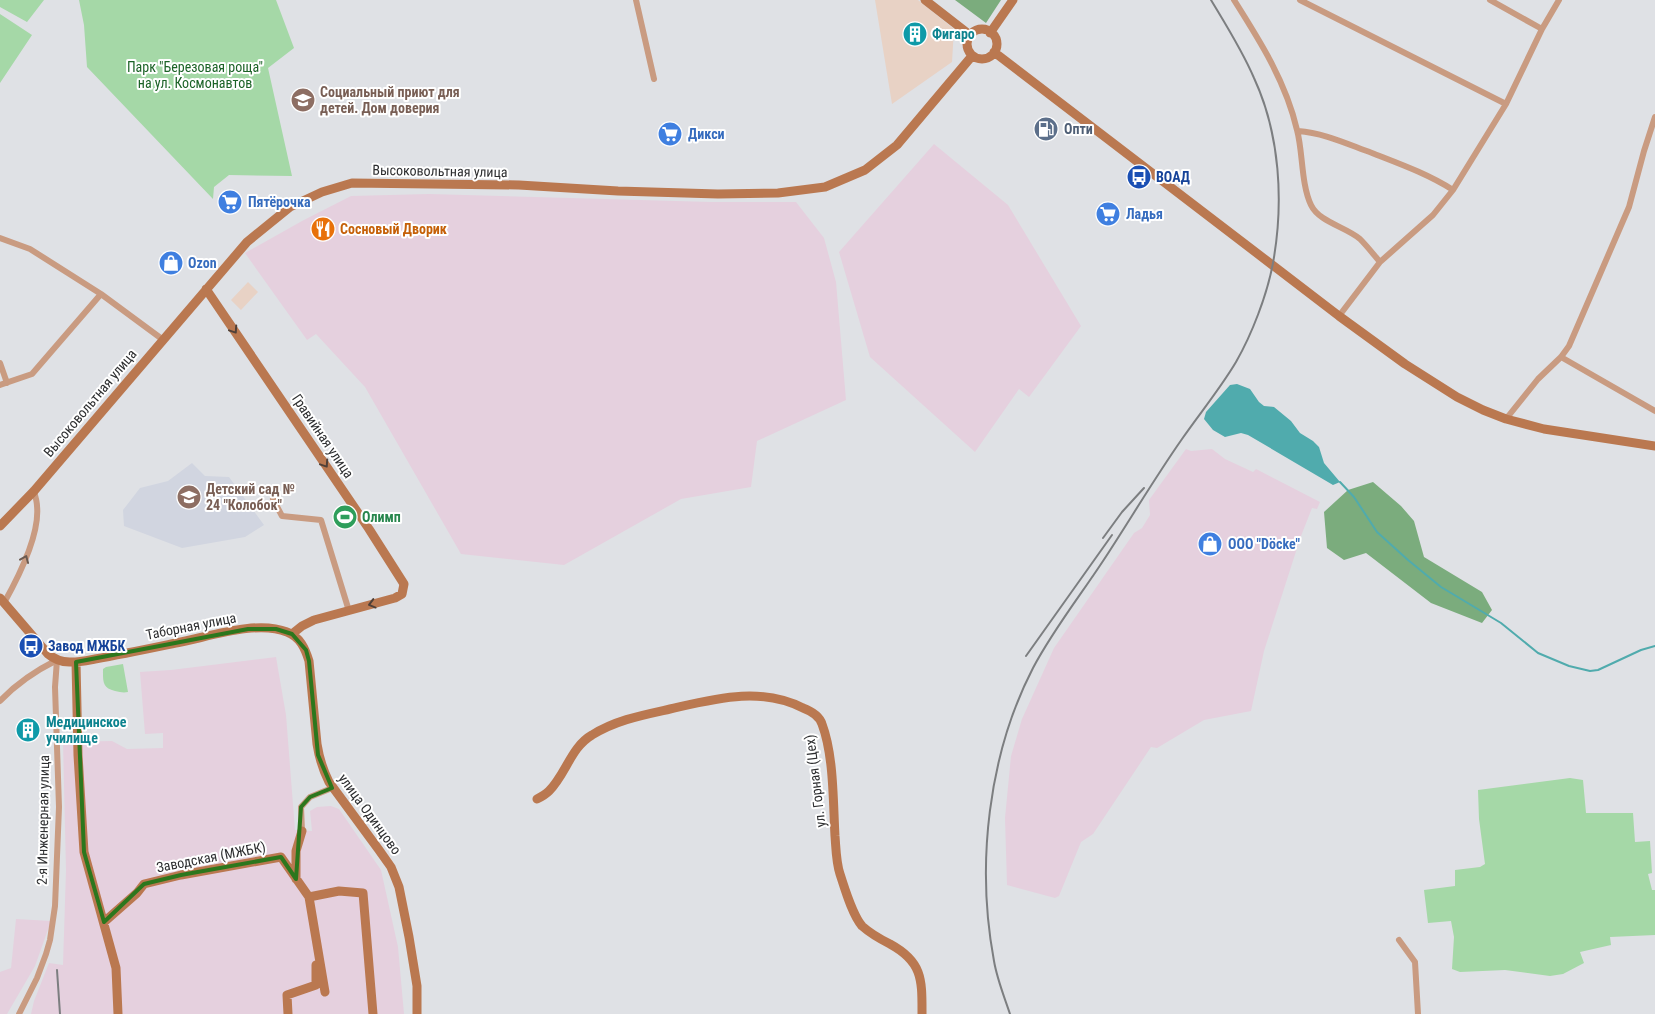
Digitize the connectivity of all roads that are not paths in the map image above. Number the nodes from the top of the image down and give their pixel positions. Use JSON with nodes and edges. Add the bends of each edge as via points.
{"nodes":[{"id":1,"x":636,"y":0,"type":"edge"},
{"id":2,"x":925,"y":0,"type":"edge"},
{"id":3,"x":1013,"y":0,"type":"edge"},
{"id":4,"x":1234,"y":0,"type":"edge"},
{"id":5,"x":1300,"y":0,"type":"edge"},
{"id":6,"x":1490,"y":0,"type":"edge"},
{"id":7,"x":1559,"y":0,"type":"edge"},
{"id":8,"x":1542,"y":29,"type":"junction"},
{"id":9,"x":990,"y":33,"type":"junction"},
{"id":10,"x":970,"y":35,"type":"junction"},
{"id":11,"x":994,"y":52,"type":"junction"},
{"id":12,"x":972,"y":56,"type":"junction"},
{"id":13,"x":654,"y":79,"type":"dead end"},
{"id":14,"x":1506,"y":104,"type":"junction"},
{"id":15,"x":1655,"y":118,"type":"edge"},
{"id":16,"x":1298,"y":132,"type":"junction"},
{"id":17,"x":1453,"y":190,"type":"junction"},
{"id":18,"x":0,"y":238,"type":"edge"},
{"id":19,"x":1380,"y":262,"type":"junction"},
{"id":20,"x":206,"y":289,"type":"junction"},
{"id":21,"x":101,"y":294,"type":"junction"},
{"id":22,"x":1339,"y":316,"type":"junction"},
{"id":23,"x":162,"y":339,"type":"junction"},
{"id":24,"x":1561,"y":357,"type":"junction"},
{"id":25,"x":0,"y":363,"type":"edge"},
{"id":26,"x":4,"y":384,"type":"edge"},
{"id":27,"x":1655,"y":411,"type":"edge"},
{"id":28,"x":1506,"y":419,"type":"junction"},
{"id":29,"x":1655,"y":446,"type":"edge"},
{"id":30,"x":34,"y":491,"type":"junction"},
{"id":31,"x":273,"y":498,"type":"dead end"},
{"id":32,"x":0,"y":526,"type":"edge"},
{"id":33,"x":2,"y":600,"type":"edge"},
{"id":34,"x":349,"y":611,"type":"junction"},
{"id":35,"x":292,"y":634,"type":"junction"},
{"id":36,"x":57,"y":660,"type":"junction"},
{"id":37,"x":76,"y":662,"type":"junction"},
{"id":38,"x":0,"y":701,"type":"edge"},
{"id":39,"x":332,"y":788,"type":"junction"},
{"id":40,"x":537,"y":799,"type":"dead end"},
{"id":41,"x":302,"y":831,"type":"joint"},
{"id":42,"x":296,"y":879,"type":"junction"},
{"id":43,"x":309,"y":897,"type":"junction"},
{"id":44,"x":104,"y":922,"type":"junction"},
{"id":45,"x":1399,"y":940,"type":"dead end"},
{"id":46,"x":317,"y":945,"type":"junction"},
{"id":47,"x":325,"y":992,"type":"dead end"},
{"id":48,"x":19,"y":1014,"type":"edge"},
{"id":49,"x":118,"y":1014,"type":"edge"},
{"id":50,"x":288,"y":1014,"type":"edge"},
{"id":51,"x":373,"y":1014,"type":"edge"},
{"id":52,"x":417,"y":1014,"type":"edge"},
{"id":53,"x":922,"y":1014,"type":"edge"},
{"id":54,"x":1418,"y":1014,"type":"edge"}],
"edges":[{"from":1,"to":13,"type":"street"},
{"from":2,"to":10,"type":"street"},
{"from":3,"to":9,"type":"street"},
{"from":4,"to":16,"type":"street","via":[[1284,88]]},
{"from":5,"to":14,"type":"street"},
{"from":6,"to":8,"type":"street"},
{"from":7,"to":8,"type":"street"},
{"from":8,"to":14,"type":"street"},
{"from":9,"to":10,"type":"street","via":[[981,30]]},
{"from":9,"to":11,"type":"street","via":[[996,42]]},
{"from":10,"to":12,"type":"street","via":[[967,46]]},
{"from":11,"to":12,"type":"street","via":[[984,59]]},
{"from":11,"to":22,"type":"street"},
{"from":12,"to":20,"type":"street","name":"Высоковольтная улица","via":[[898,145],[865,170],[825,187],[778,193],[718,194],[352,183],[290,207],[247,242]]},
{"from":14,"to":17,"type":"street"},
{"from":15,"to":24,"type":"street","via":[[1629,207],[1569,346]]},
{"from":16,"to":17,"type":"street","via":[[1328,137],[1417,171]]},
{"from":16,"to":19,"type":"street","via":[[1307,194],[1316,213],[1360,239]]},
{"from":17,"to":19,"type":"street","via":[[1433,215]]},
{"from":18,"to":21,"type":"street","via":[[30,250]]},
{"from":19,"to":22,"type":"street"},
{"from":20,"to":23,"type":"street","name":"Высоковольтная улица"},
{"from":20,"to":34,"type":"street","name":"Гравийная улица","one_way":true,"via":[[401,578],[402,594]]},
{"from":21,"to":23,"type":"street"},
{"from":21,"to":26,"type":"street","via":[[32,374]]},
{"from":22,"to":28,"type":"street","via":[[1434,382]]},
{"from":23,"to":30,"type":"street","name":"Высоковольтная улица"},
{"from":24,"to":27,"type":"street"},
{"from":24,"to":28,"type":"street","via":[[1538,379]]},
{"from":25,"to":26,"type":"street"},
{"from":28,"to":29,"type":"street","via":[[1544,429]]},
{"from":30,"to":32,"type":"street","name":"Высоковольтная улица"},
{"from":33,"to":30,"type":"street","one_way":true,"via":[[15,583],[34,538],[38,507]]},
{"from":31,"to":34,"type":"street","via":[[282,516],[321,520]]},
{"from":33,"to":36,"type":"street","via":[[32,637]]},
{"from":34,"to":35,"type":"street","via":[[314,620]]},
{"from":35,"to":37,"type":"street","name":"Таборная улица","via":[[276,628],[248,629]]},
{"from":35,"to":39,"type":"street","name":"улица Одинцово","via":[[306,650],[309,661],[318,755]]},
{"from":36,"to":37,"type":"street","name":"Таборная улица"},
{"from":36,"to":38,"type":"street","via":[[21,681]]},
{"from":36,"to":48,"type":"street","name":"2-я Инженерная улица","via":[[59,807],[55,906],[46,954]]},
{"from":37,"to":44,"type":"street","via":[[84,852]]},
{"from":39,"to":41,"type":"street","via":[[310,797],[302,806]]},
{"from":39,"to":52,"type":"street","name":"улица Одинцово","via":[[391,867],[399,887],[417,986]]},
{"from":40,"to":53,"type":"street","name":"ул. Горная (Цех)","via":[[549,792],[581,742],[643,714],[743,695],[792,702],[814,713],[822,722],[828,748],[839,871],[861,924],[873,936],[906,954],[915,965],[922,986]]},
{"from":41,"to":42,"type":"street","via":[[296,851]]},
{"from":42,"to":43,"type":"street","name":"Заводская (МЖБК)"},
{"from":42,"to":44,"type":"street","name":"Заводская (МЖБК)","via":[[281,857],[181,875],[144,884]]},
{"from":43,"to":46,"type":"street","name":"Заводская (МЖБК)"},
{"from":43,"to":51,"type":"street","via":[[339,891],[363,893]]},
{"from":44,"to":49,"type":"street","via":[[116,968]]},
{"from":45,"to":54,"type":"street","via":[[1415,962]]},
{"from":46,"to":47,"type":"street","name":"Заводская (МЖБК)"},
{"from":46,"to":50,"type":"street","name":"Заводская (МЖБК)","via":[[316,985],[287,995]]}]}
